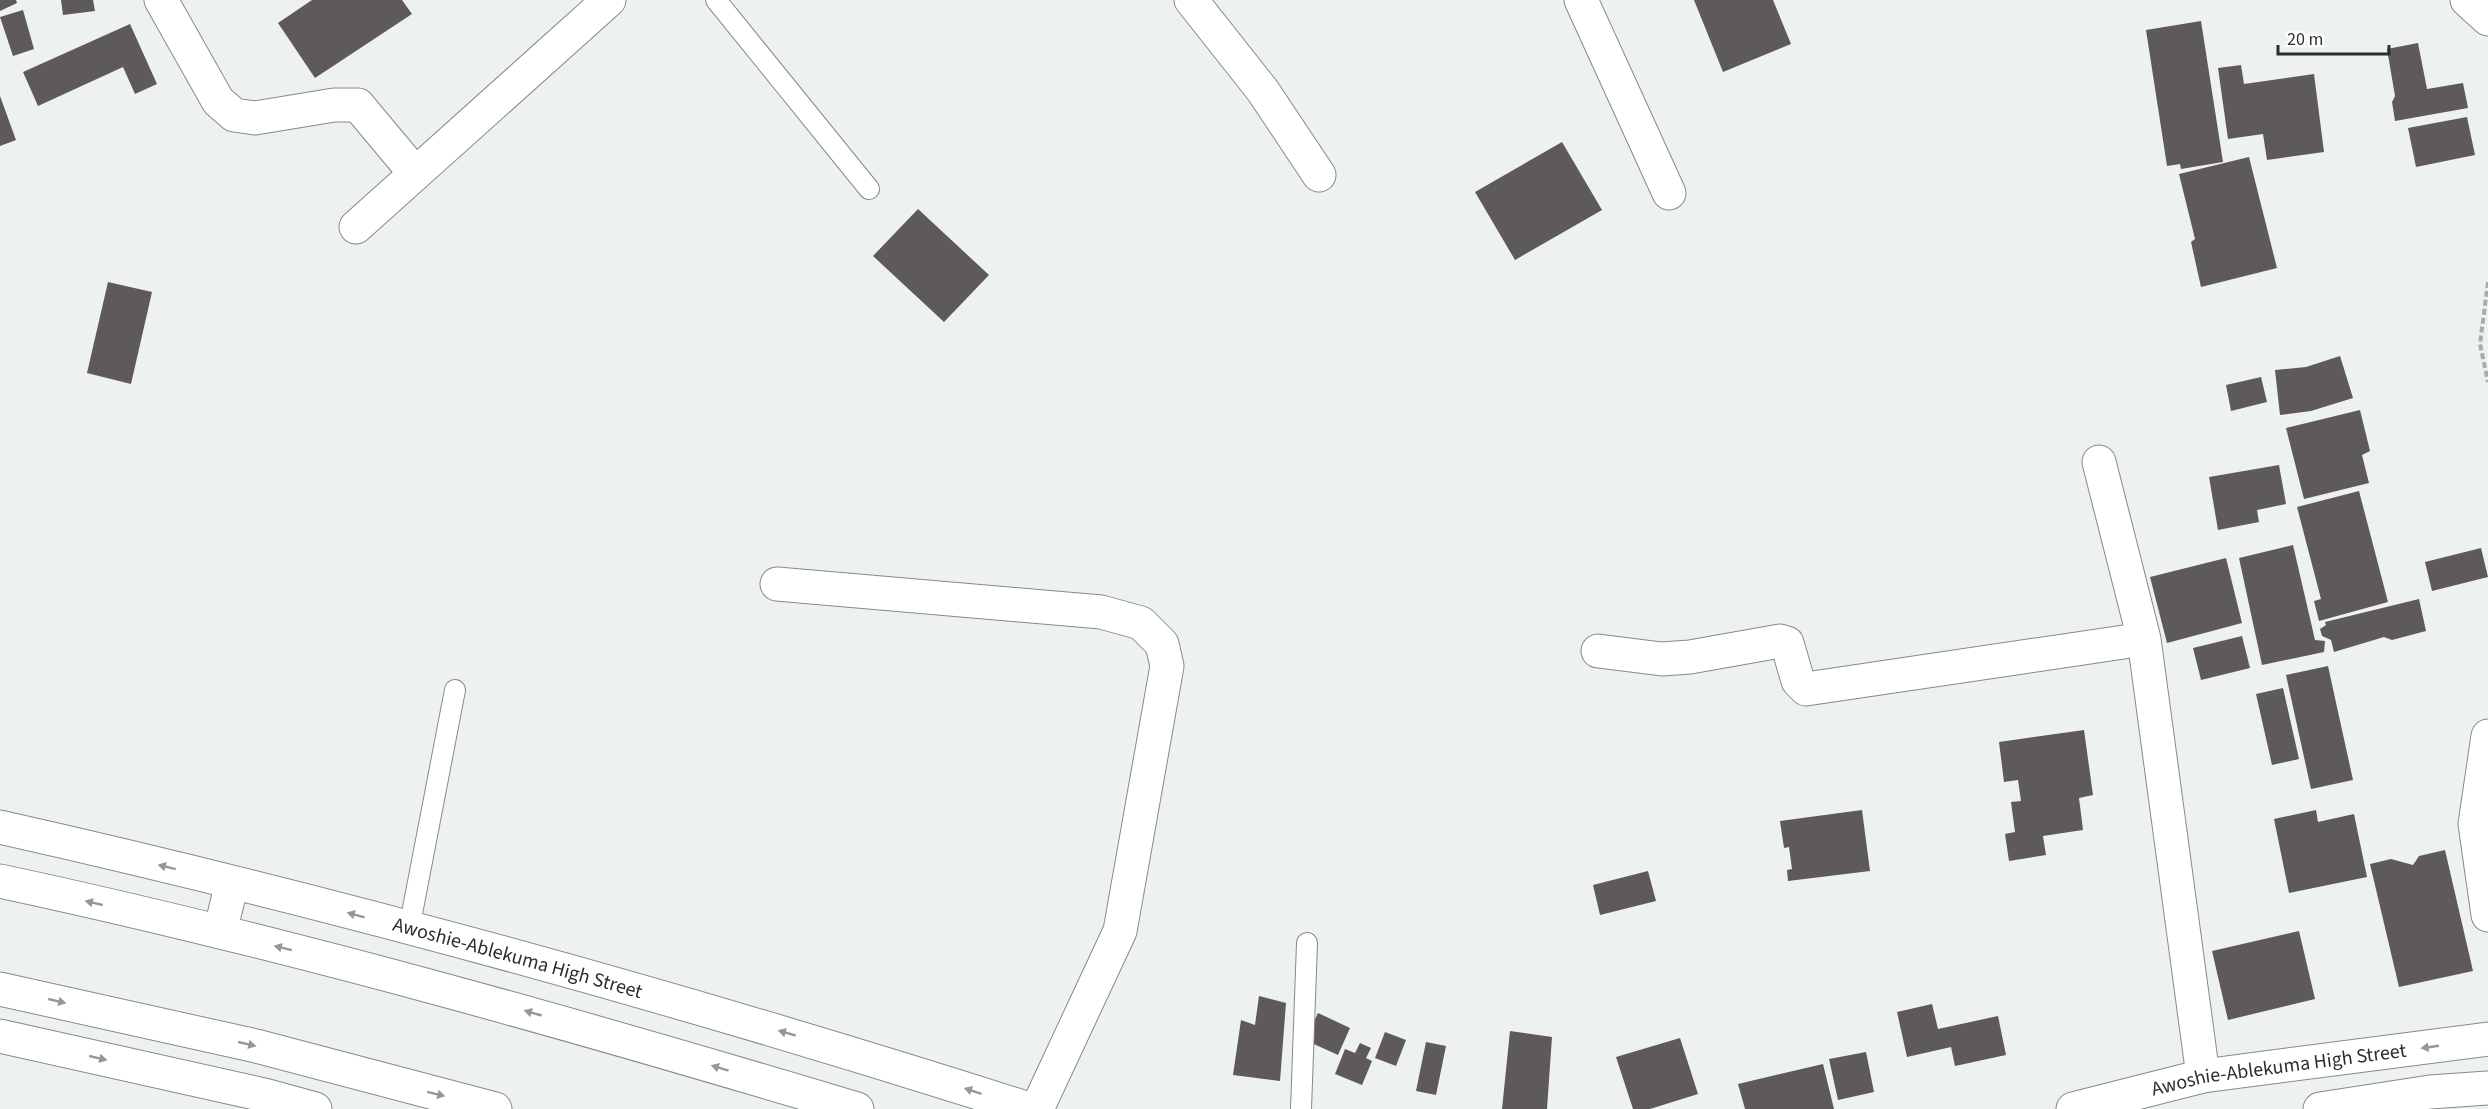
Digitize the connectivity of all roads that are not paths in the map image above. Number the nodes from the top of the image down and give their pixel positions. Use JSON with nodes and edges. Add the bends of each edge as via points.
{"nodes":[{"id":1,"x":160,"y":0,"type":"edge"},
{"id":2,"x":609,"y":0,"type":"edge"},
{"id":3,"x":717,"y":0,"type":"edge"},
{"id":4,"x":1191,"y":0,"type":"edge"},
{"id":5,"x":1581,"y":0,"type":"edge"},
{"id":6,"x":2467,"y":0,"type":"edge"},
{"id":7,"x":2488,"y":19,"type":"edge"},
{"id":8,"x":414,"y":172,"type":"junction"},
{"id":9,"x":1319,"y":175,"type":"dead end"},
{"id":10,"x":869,"y":189,"type":"dead end"},
{"id":11,"x":1669,"y":193,"type":"dead end"},
{"id":12,"x":356,"y":227,"type":"dead end"},
{"id":13,"x":2099,"y":462,"type":"dead end"},
{"id":14,"x":777,"y":584,"type":"dead end"},
{"id":15,"x":2144,"y":639,"type":"junction"},
{"id":16,"x":1598,"y":651,"type":"dead end"},
{"id":17,"x":455,"y":690,"type":"dead end"},
{"id":18,"x":2488,"y":736,"type":"edge"},
{"id":19,"x":0,"y":827,"type":"edge"},
{"id":20,"x":0,"y":881,"type":"edge"},
{"id":21,"x":231,"y":882,"type":"junction"},
{"id":22,"x":2488,"y":915,"type":"edge"},
{"id":23,"x":409,"y":929,"type":"junction"},
{"id":24,"x":220,"y":932,"type":"junction"},
{"id":25,"x":1307,"y":943,"type":"dead end"},
{"id":26,"x":0,"y":988,"type":"edge"},
{"id":27,"x":0,"y":1036,"type":"edge"},
{"id":28,"x":2488,"y":1039,"type":"edge"},
{"id":29,"x":2203,"y":1076,"type":"junction"},
{"id":30,"x":2488,"y":1088,"type":"edge"},
{"id":31,"x":315,"y":1109,"type":"edge"},
{"id":32,"x":495,"y":1109,"type":"edge"},
{"id":33,"x":857,"y":1109,"type":"edge"},
{"id":34,"x":1029,"y":1109,"type":"edge"},
{"id":35,"x":1037,"y":1109,"type":"edge"},
{"id":36,"x":1301,"y":1109,"type":"edge"},
{"id":37,"x":2073,"y":1109,"type":"edge"},
{"id":38,"x":2320,"y":1109,"type":"edge"}],
"edges":[{"from":1,"to":8,"type":"street","via":[[218,101],[234,115],[255,118],[334,105],[358,105]]},
{"from":2,"to":8,"type":"street"},
{"from":3,"to":10,"type":"lane"},
{"from":4,"to":9,"type":"street","via":[[1263,91]]},
{"from":5,"to":11,"type":"street"},
{"from":6,"to":7,"type":"street"},
{"from":8,"to":12,"type":"street"},
{"from":13,"to":15,"type":"street"},
{"from":14,"to":35,"type":"street","via":[[1101,612],[1141,623],[1162,644],[1167,666],[1120,931]]},
{"from":15,"to":16,"type":"street","via":[[1806,689],[1798,681],[1787,644],[1780,641],[1662,659]]},
{"from":15,"to":29,"type":"street"},
{"from":17,"to":23,"type":"lane"},
{"from":18,"to":22,"type":"street","via":[[2475,824]]},
{"from":21,"to":19,"type":"street","name":"Awoshie-Ablekuma High Street","one_way":true},
{"from":24,"to":20,"type":"street","one_way":true},
{"from":23,"to":21,"type":"street","name":"Awoshie-Ablekuma High Street","one_way":true},
{"from":21,"to":24,"type":"street"},
{"from":34,"to":23,"type":"street","name":"Awoshie-Ablekuma High Street","one_way":true,"via":[[612,982]]},
{"from":33,"to":24,"type":"street","one_way":true,"via":[[471,996]]},
{"from":25,"to":36,"type":"lane"},
{"from":26,"to":32,"type":"street","one_way":true,"via":[[256,1046]]},
{"from":27,"to":31,"type":"street","one_way":true},
{"from":28,"to":29,"type":"street","name":"Awoshie-Ablekuma High Street","one_way":true},
{"from":29,"to":37,"type":"street","name":"Awoshie-Ablekuma High Street"},
{"from":30,"to":38,"type":"street","via":[[2430,1092]]}]}
